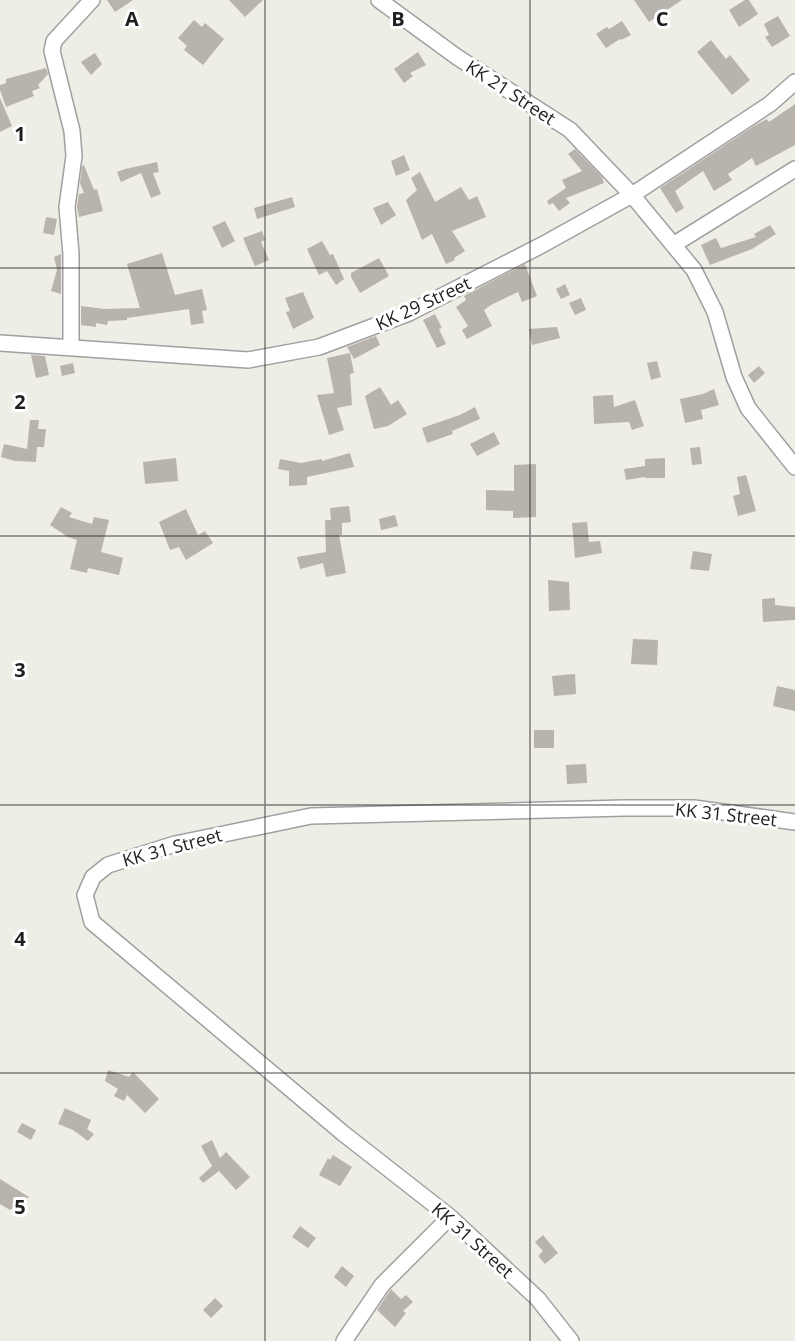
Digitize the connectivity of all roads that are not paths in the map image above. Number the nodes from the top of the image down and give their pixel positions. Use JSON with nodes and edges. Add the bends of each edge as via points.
{"nodes":[{"id":1,"x":93,"y":0,"type":"edge"},
{"id":2,"x":379,"y":0,"type":"edge"},
{"id":3,"x":795,"y":82,"type":"edge"},
{"id":4,"x":795,"y":169,"type":"edge"},
{"id":5,"x":632,"y":195,"type":"junction"},
{"id":6,"x":673,"y":245,"type":"junction"},
{"id":7,"x":0,"y":343,"type":"edge"},
{"id":8,"x":71,"y":347,"type":"junction"},
{"id":9,"x":795,"y":467,"type":"edge"},
{"id":10,"x":795,"y":822,"type":"edge"},
{"id":11,"x":450,"y":1217,"type":"junction"},
{"id":12,"x":344,"y":1341,"type":"edge"},
{"id":13,"x":571,"y":1341,"type":"edge"}],
"edges":[{"from":1,"to":8,"type":"street","via":[[54,40],[52,51],[74,156],[67,207]]},
{"from":2,"to":5,"type":"street","name":"KK 21 Street","via":[[457,57],[570,130]]},
{"from":3,"to":5,"type":"street","name":"KK 29 Street","via":[[770,104]]},
{"from":4,"to":6,"type":"street"},
{"from":5,"to":6,"type":"street","name":"KK 21 Street"},
{"from":5,"to":8,"type":"street","name":"KK 29 Street","via":[[409,313],[319,347],[248,360]]},
{"from":6,"to":9,"type":"street","name":"KK 21 Street","via":[[694,270],[715,312],[734,377],[748,408]]},
{"from":7,"to":8,"type":"street","name":"KK 29 Street"},
{"from":10,"to":11,"type":"street","name":"KK 31 Street","via":[[694,808],[311,816],[175,843],[108,865],[93,877],[85,895],[92,922],[344,1134]]},
{"from":11,"to":12,"type":"street","via":[[382,1285]]},
{"from":11,"to":13,"type":"street","name":"KK 31 Street","via":[[538,1299]]}]}
